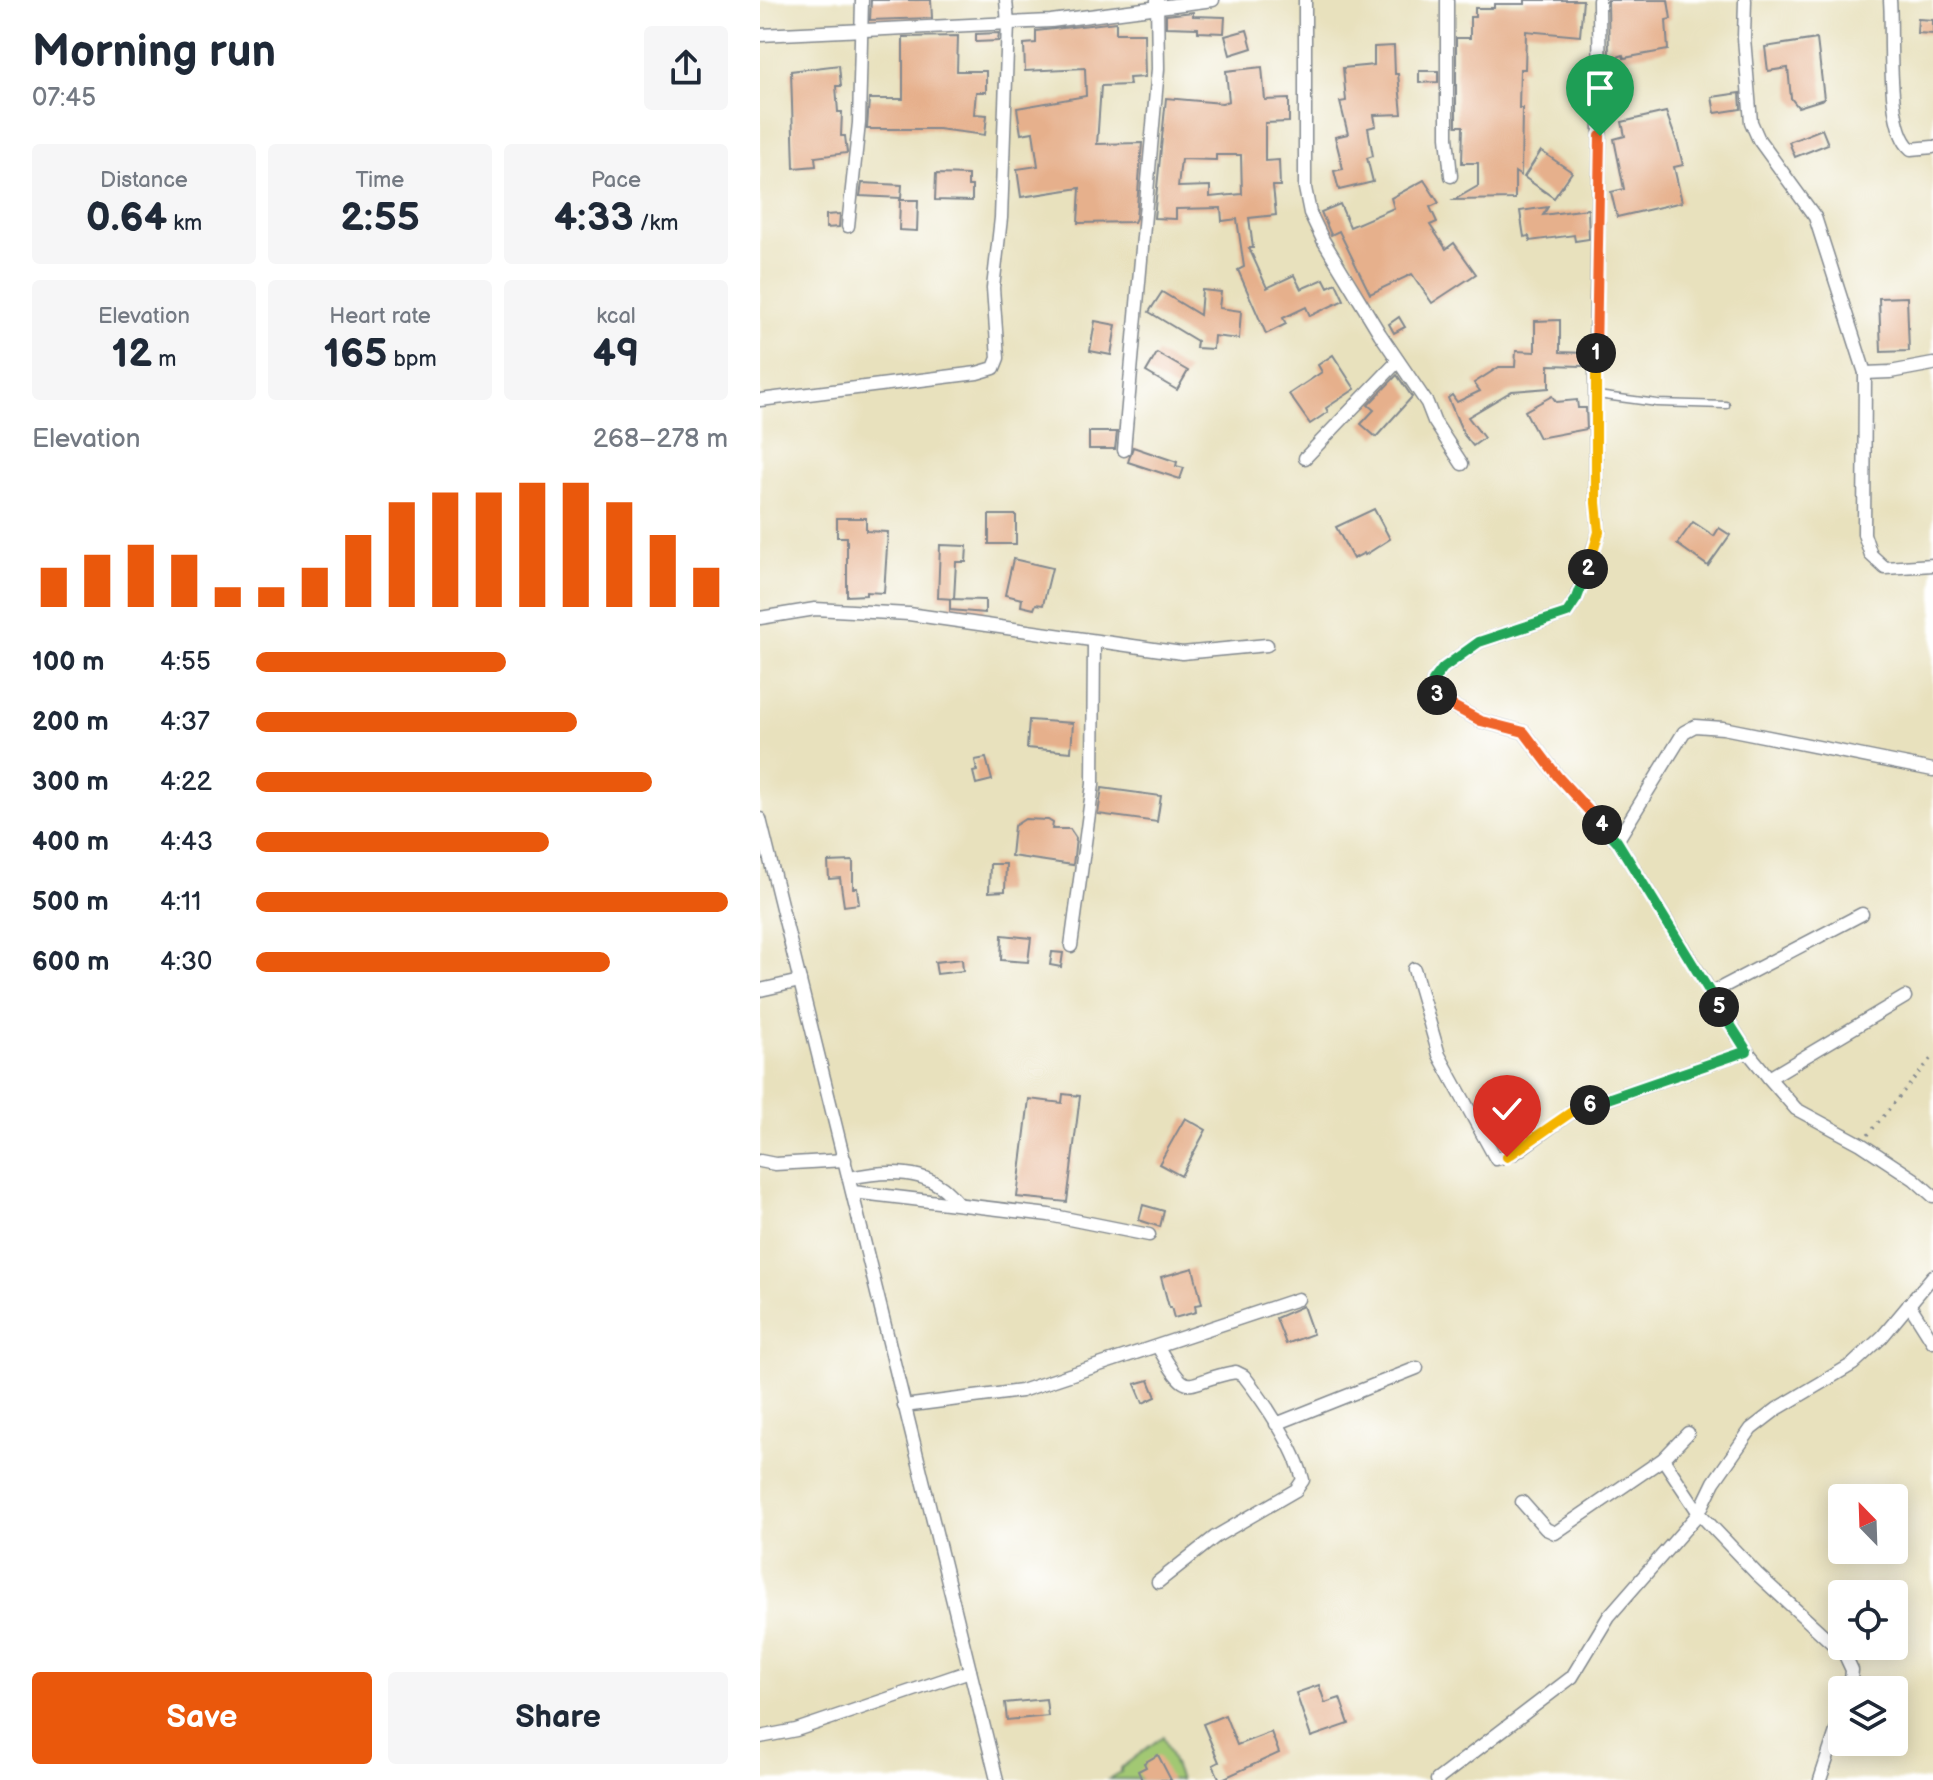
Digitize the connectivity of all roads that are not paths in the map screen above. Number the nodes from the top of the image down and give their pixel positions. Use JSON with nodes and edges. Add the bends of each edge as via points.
{"nodes":[{"id":1,"x":862,"y":0,"type":"edge"},
{"id":2,"x":1006,"y":0,"type":"edge"},
{"id":3,"x":1213,"y":0,"type":"edge"},
{"id":4,"x":1305,"y":0,"type":"edge"},
{"id":5,"x":1447,"y":0,"type":"edge"},
{"id":6,"x":1599,"y":0,"type":"edge"},
{"id":7,"x":1745,"y":0,"type":"edge"},
{"id":8,"x":1890,"y":0,"type":"edge"},
{"id":9,"x":1157,"y":4,"type":"edge"},
{"id":10,"x":1008,"y":23,"type":"junction"},
{"id":11,"x":862,"y":30,"type":"junction"},
{"id":12,"x":760,"y":35,"type":"edge"},
{"id":13,"x":1933,"y":147,"type":"edge"},
{"id":14,"x":1451,"y":176,"type":"dead end"},
{"id":15,"x":848,"y":226,"type":"dead end"},
{"id":16,"x":1398,"y":361,"type":"junction"},
{"id":17,"x":1933,"y":364,"type":"edge"},
{"id":18,"x":1865,"y":373,"type":"junction"},
{"id":19,"x":1597,"y":395,"type":"junction"},
{"id":20,"x":760,"y":400,"type":"edge"},
{"id":21,"x":1726,"y":405,"type":"dead end"},
{"id":22,"x":1124,"y":450,"type":"dead end"},
{"id":23,"x":1305,"y":458,"type":"dead end"},
{"id":24,"x":1462,"y":464,"type":"dead end"},
{"id":25,"x":1933,"y":565,"type":"edge"},
{"id":26,"x":760,"y":618,"type":"edge"},
{"id":27,"x":1094,"y":642,"type":"junction"},
{"id":28,"x":1267,"y":645,"type":"dead end"},
{"id":29,"x":1933,"y":770,"type":"edge"},
{"id":30,"x":760,"y":821,"type":"edge"},
{"id":31,"x":1617,"y":841,"type":"junction"},
{"id":32,"x":1862,"y":914,"type":"dead end"},
{"id":33,"x":1071,"y":946,"type":"dead end"},
{"id":34,"x":1414,"y":969,"type":"dead end"},
{"id":35,"x":800,"y":981,"type":"junction"},
{"id":36,"x":760,"y":990,"type":"edge"},
{"id":37,"x":1711,"y":993,"type":"junction"},
{"id":38,"x":1905,"y":997,"type":"dead end"},
{"id":39,"x":1747,"y":1051,"type":"junction"},
{"id":40,"x":1769,"y":1078,"type":"junction"},
{"id":41,"x":845,"y":1160,"type":"junction"},
{"id":42,"x":760,"y":1161,"type":"edge"},
{"id":43,"x":849,"y":1178,"type":"junction"},
{"id":44,"x":853,"y":1192,"type":"junction"},
{"id":45,"x":1933,"y":1196,"type":"edge"},
{"id":46,"x":959,"y":1204,"type":"junction"},
{"id":47,"x":1149,"y":1235,"type":"dead end"},
{"id":48,"x":1933,"y":1276,"type":"edge"},
{"id":49,"x":1298,"y":1299,"type":"dead end"},
{"id":50,"x":1909,"y":1304,"type":"junction"},
{"id":51,"x":1933,"y":1342,"type":"edge"},
{"id":52,"x":1158,"y":1347,"type":"junction"},
{"id":53,"x":1417,"y":1368,"type":"dead end"},
{"id":54,"x":904,"y":1406,"type":"junction"},
{"id":55,"x":1276,"y":1424,"type":"junction"},
{"id":56,"x":1688,"y":1433,"type":"dead end"},
{"id":57,"x":1663,"y":1459,"type":"junction"},
{"id":58,"x":1522,"y":1502,"type":"dead end"},
{"id":59,"x":1699,"y":1513,"type":"junction"},
{"id":60,"x":1158,"y":1582,"type":"dead end"},
{"id":61,"x":970,"y":1671,"type":"junction"},
{"id":62,"x":1851,"y":1676,"type":"edge"},
{"id":63,"x":760,"y":1737,"type":"edge"},
{"id":64,"x":1828,"y":1756,"type":"edge"},
{"id":65,"x":997,"y":1780,"type":"edge"},
{"id":66,"x":1437,"y":1780,"type":"edge"},
{"id":67,"x":1820,"y":1780,"type":"edge"}],
"edges":[{"from":1,"to":11,"type":"street"},
{"from":2,"to":10,"type":"street"},
{"from":3,"to":9,"type":"street"},
{"from":4,"to":16,"type":"street","via":[[1305,188],[1310,213]]},
{"from":5,"to":14,"type":"street"},
{"from":6,"to":19,"type":"street"},
{"from":7,"to":18,"type":"street","via":[[1751,122],[1815,217]]},
{"from":8,"to":13,"type":"street","via":[[1899,131],[1911,149]]},
{"from":9,"to":10,"type":"street"},
{"from":9,"to":22,"type":"street","via":[[1158,69]]},
{"from":10,"to":11,"type":"street"},
{"from":10,"to":20,"type":"street","via":[[1001,218],[993,288],[998,358],[994,368]]},
{"from":11,"to":12,"type":"street"},
{"from":11,"to":15,"type":"street"},
{"from":16,"to":23,"type":"street"},
{"from":16,"to":24,"type":"street"},
{"from":17,"to":18,"type":"street"},
{"from":18,"to":25,"type":"street","via":[[1864,534],[1871,555],[1885,568]]},
{"from":19,"to":21,"type":"lane"},
{"from":19,"to":31,"type":"street","via":[[1599,532],[1577,598],[1561,617],[1479,642],[1433,681],[1438,698],[1451,706],[1481,721],[1524,732]]},
{"from":26,"to":27,"type":"street","via":[[815,609],[909,614]]},
{"from":27,"to":28,"type":"street","via":[[1182,653]]},
{"from":27,"to":33,"type":"street","via":[[1093,784]]},
{"from":29,"to":31,"type":"street","via":[[1695,726],[1684,732]]},
{"from":30,"to":35,"type":"street"},
{"from":31,"to":37,"type":"street"},
{"from":32,"to":37,"type":"street"},
{"from":34,"to":39,"type":"street","via":[[1439,1055],[1496,1159],[1515,1153],[1573,1111]]},
{"from":35,"to":36,"type":"street"},
{"from":35,"to":41,"type":"street"},
{"from":37,"to":39,"type":"street"},
{"from":38,"to":40,"type":"street"},
{"from":39,"to":40,"type":"street"},
{"from":40,"to":45,"type":"street","via":[[1796,1109],[1861,1144]]},
{"from":41,"to":42,"type":"street"},
{"from":41,"to":43,"type":"street"},
{"from":43,"to":44,"type":"street"},
{"from":43,"to":46,"type":"street","via":[[876,1173],[914,1176],[939,1184]]},
{"from":44,"to":46,"type":"street"},
{"from":44,"to":54,"type":"street"},
{"from":46,"to":47,"type":"street"},
{"from":48,"to":50,"type":"street"},
{"from":49,"to":52,"type":"street"},
{"from":50,"to":51,"type":"street"},
{"from":50,"to":59,"type":"street","via":[[1853,1364],[1751,1429]]},
{"from":52,"to":54,"type":"street","via":[[1021,1391]]},
{"from":52,"to":55,"type":"street","via":[[1177,1380],[1185,1384],[1236,1372],[1244,1376]]},
{"from":53,"to":55,"type":"street"},
{"from":54,"to":61,"type":"street"},
{"from":55,"to":60,"type":"street","via":[[1300,1468],[1303,1480],[1296,1490],[1215,1537]]},
{"from":56,"to":57,"type":"street"},
{"from":57,"to":58,"type":"street","via":[[1555,1533]]},
{"from":57,"to":59,"type":"street"},
{"from":59,"to":62,"type":"street","via":[[1845,1655]]},
{"from":59,"to":66,"type":"street","via":[[1609,1616],[1572,1677]]},
{"from":61,"to":63,"type":"street","via":[[796,1730]]},
{"from":61,"to":65,"type":"street"},
{"from":64,"to":67,"type":"street"}]}
